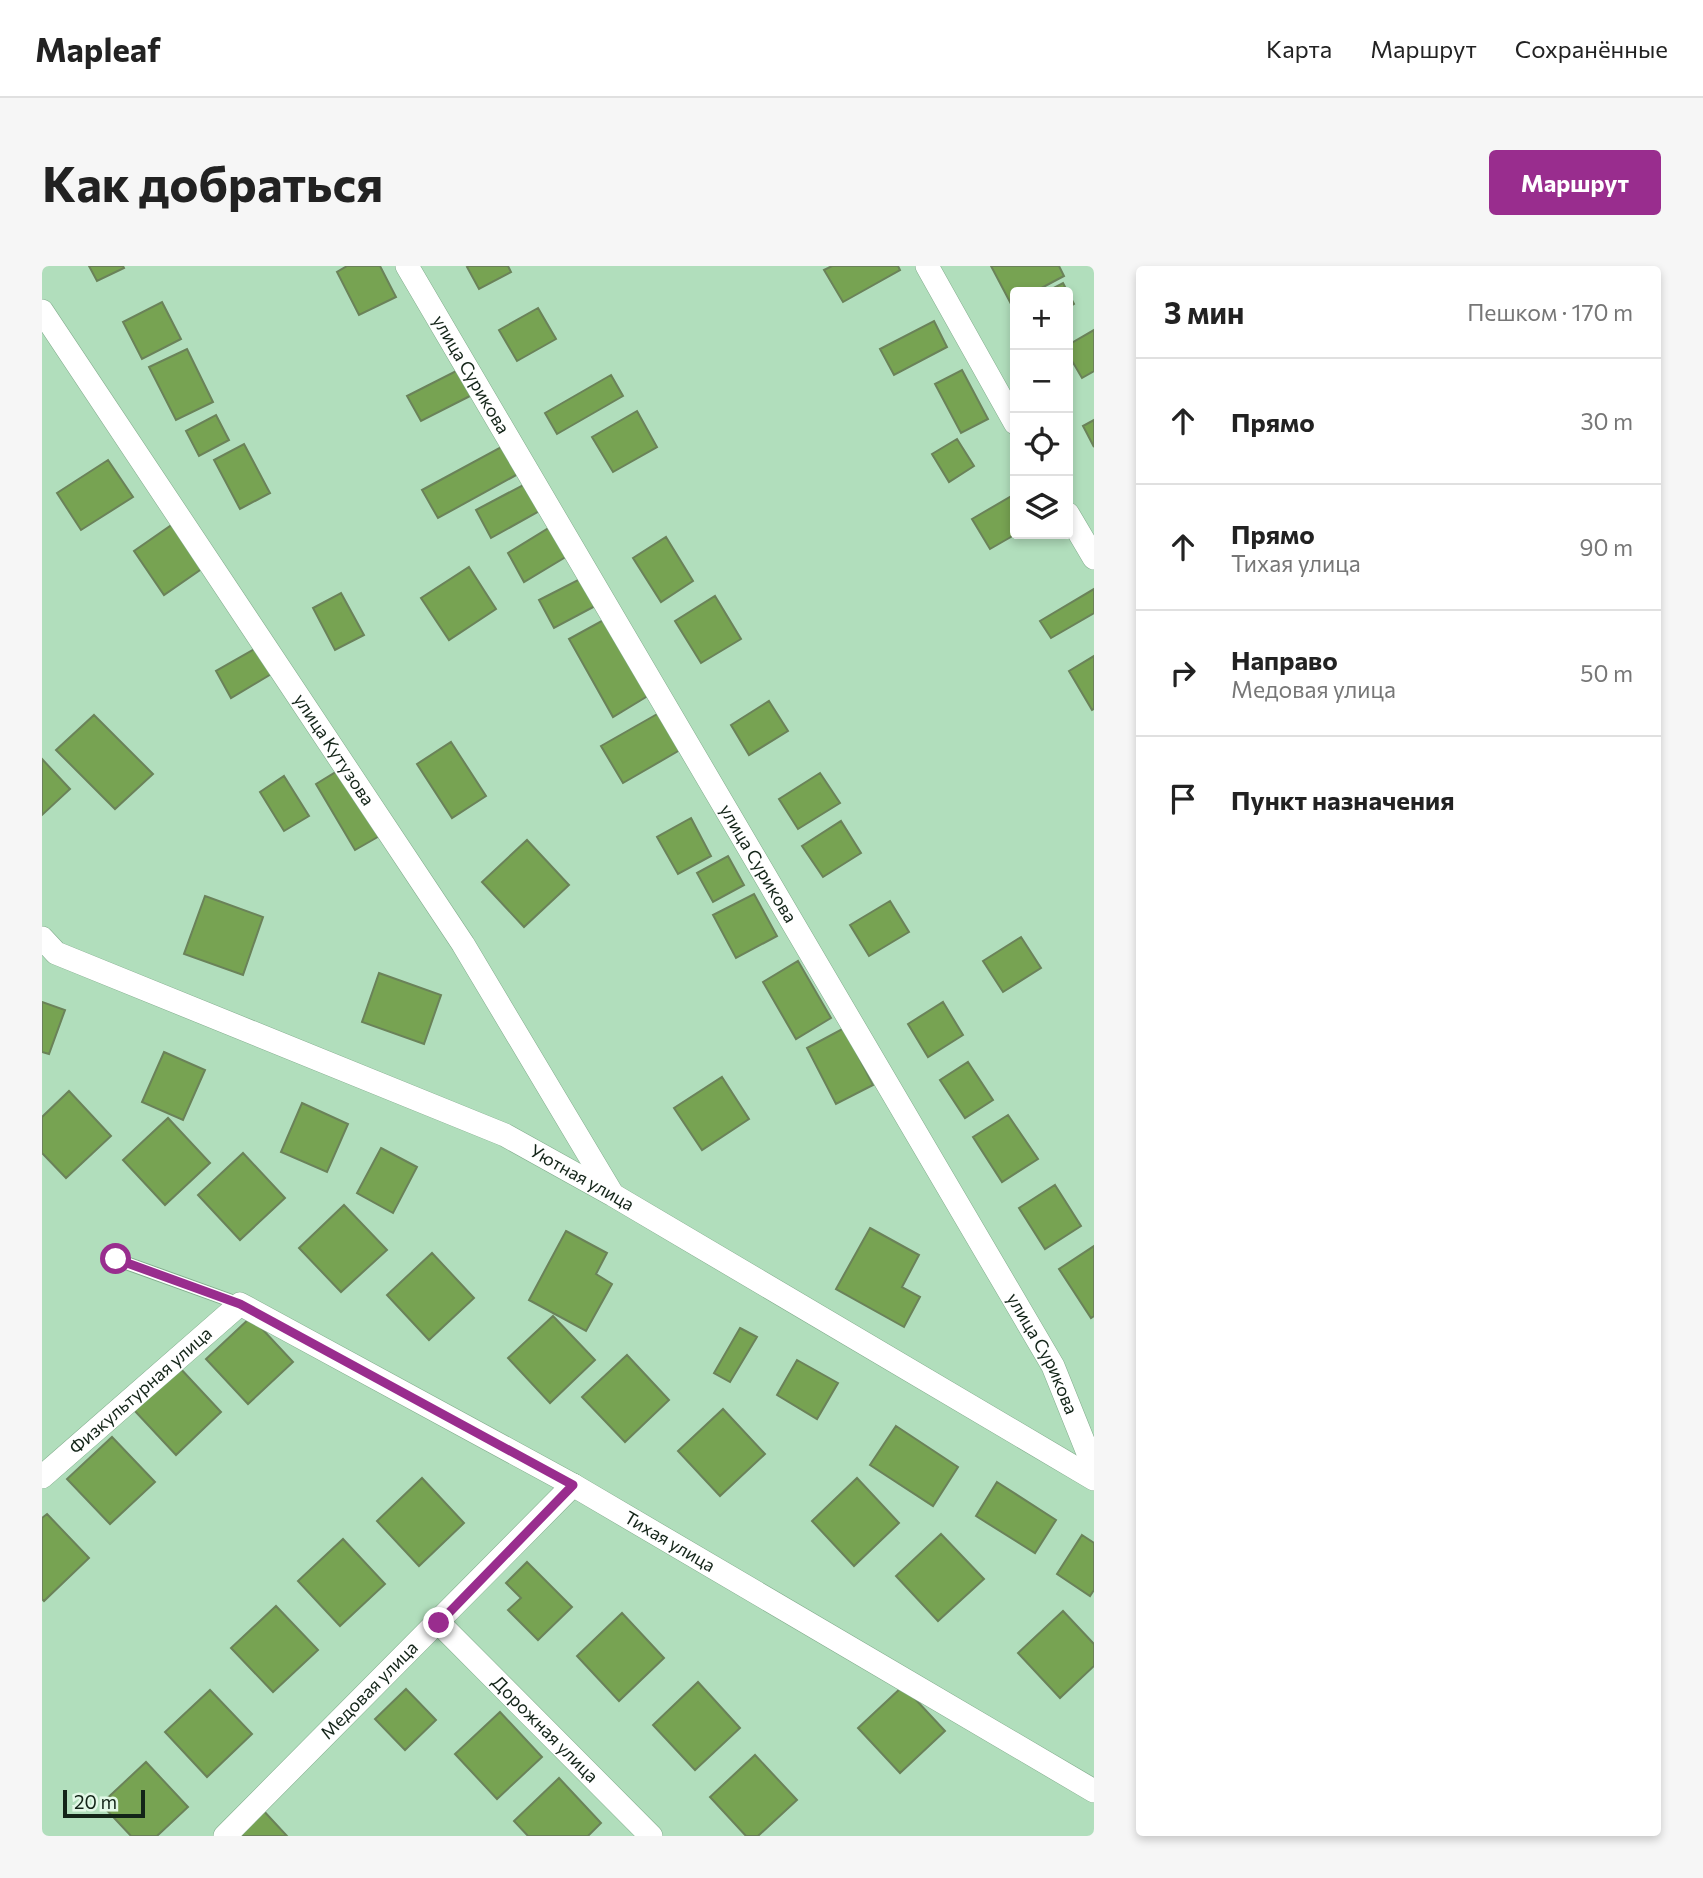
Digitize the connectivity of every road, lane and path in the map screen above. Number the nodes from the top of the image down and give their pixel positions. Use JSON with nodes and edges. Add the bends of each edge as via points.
{"nodes":[{"id":1,"x":407,"y":266,"type":"edge"},
{"id":2,"x":927,"y":266,"type":"edge"},
{"id":3,"x":42,"y":311,"type":"edge"},
{"id":4,"x":1010,"y":414,"type":"edge"},
{"id":5,"x":1073,"y":522,"type":"edge"},
{"id":6,"x":1094,"y":558,"type":"edge"},
{"id":7,"x":42,"y":938,"type":"edge"},
{"id":8,"x":613,"y":1195,"type":"junction"},
{"id":9,"x":116,"y":1259,"type":"dead end"},
{"id":10,"x":240,"y":1304,"type":"junction"},
{"id":11,"x":1094,"y":1468,"type":"edge"},
{"id":12,"x":42,"y":1477,"type":"edge"},
{"id":13,"x":1094,"y":1479,"type":"edge"},
{"id":14,"x":573,"y":1485,"type":"junction"},
{"id":15,"x":439,"y":1623,"type":"junction"},
{"id":16,"x":1094,"y":1791,"type":"edge"},
{"id":17,"x":225,"y":1836,"type":"edge"},
{"id":18,"x":651,"y":1836,"type":"edge"}],
"edges":[{"from":1,"to":11,"type":"street","name":"улица Сурикова","via":[[1053,1366]]},
{"from":2,"to":4,"type":"street"},
{"from":3,"to":8,"type":"street","name":"улица Кутузова","via":[[463,944]]},
{"from":5,"to":6,"type":"street"},
{"from":7,"to":8,"type":"street","name":"Уютная улица","via":[[56,953],[505,1135]]},
{"from":8,"to":13,"type":"street","name":"Уютная улица"},
{"from":9,"to":10,"type":"lane"},
{"from":10,"to":12,"type":"street","name":"Физкультурная улица"},
{"from":10,"to":14,"type":"street","name":"Тихая улица"},
{"from":14,"to":15,"type":"street","name":"Медовая улица"},
{"from":14,"to":16,"type":"street","name":"Тихая улица"},
{"from":15,"to":17,"type":"street","name":"Медовая улица"},
{"from":15,"to":18,"type":"street","name":"Дорожная улица"}]}
